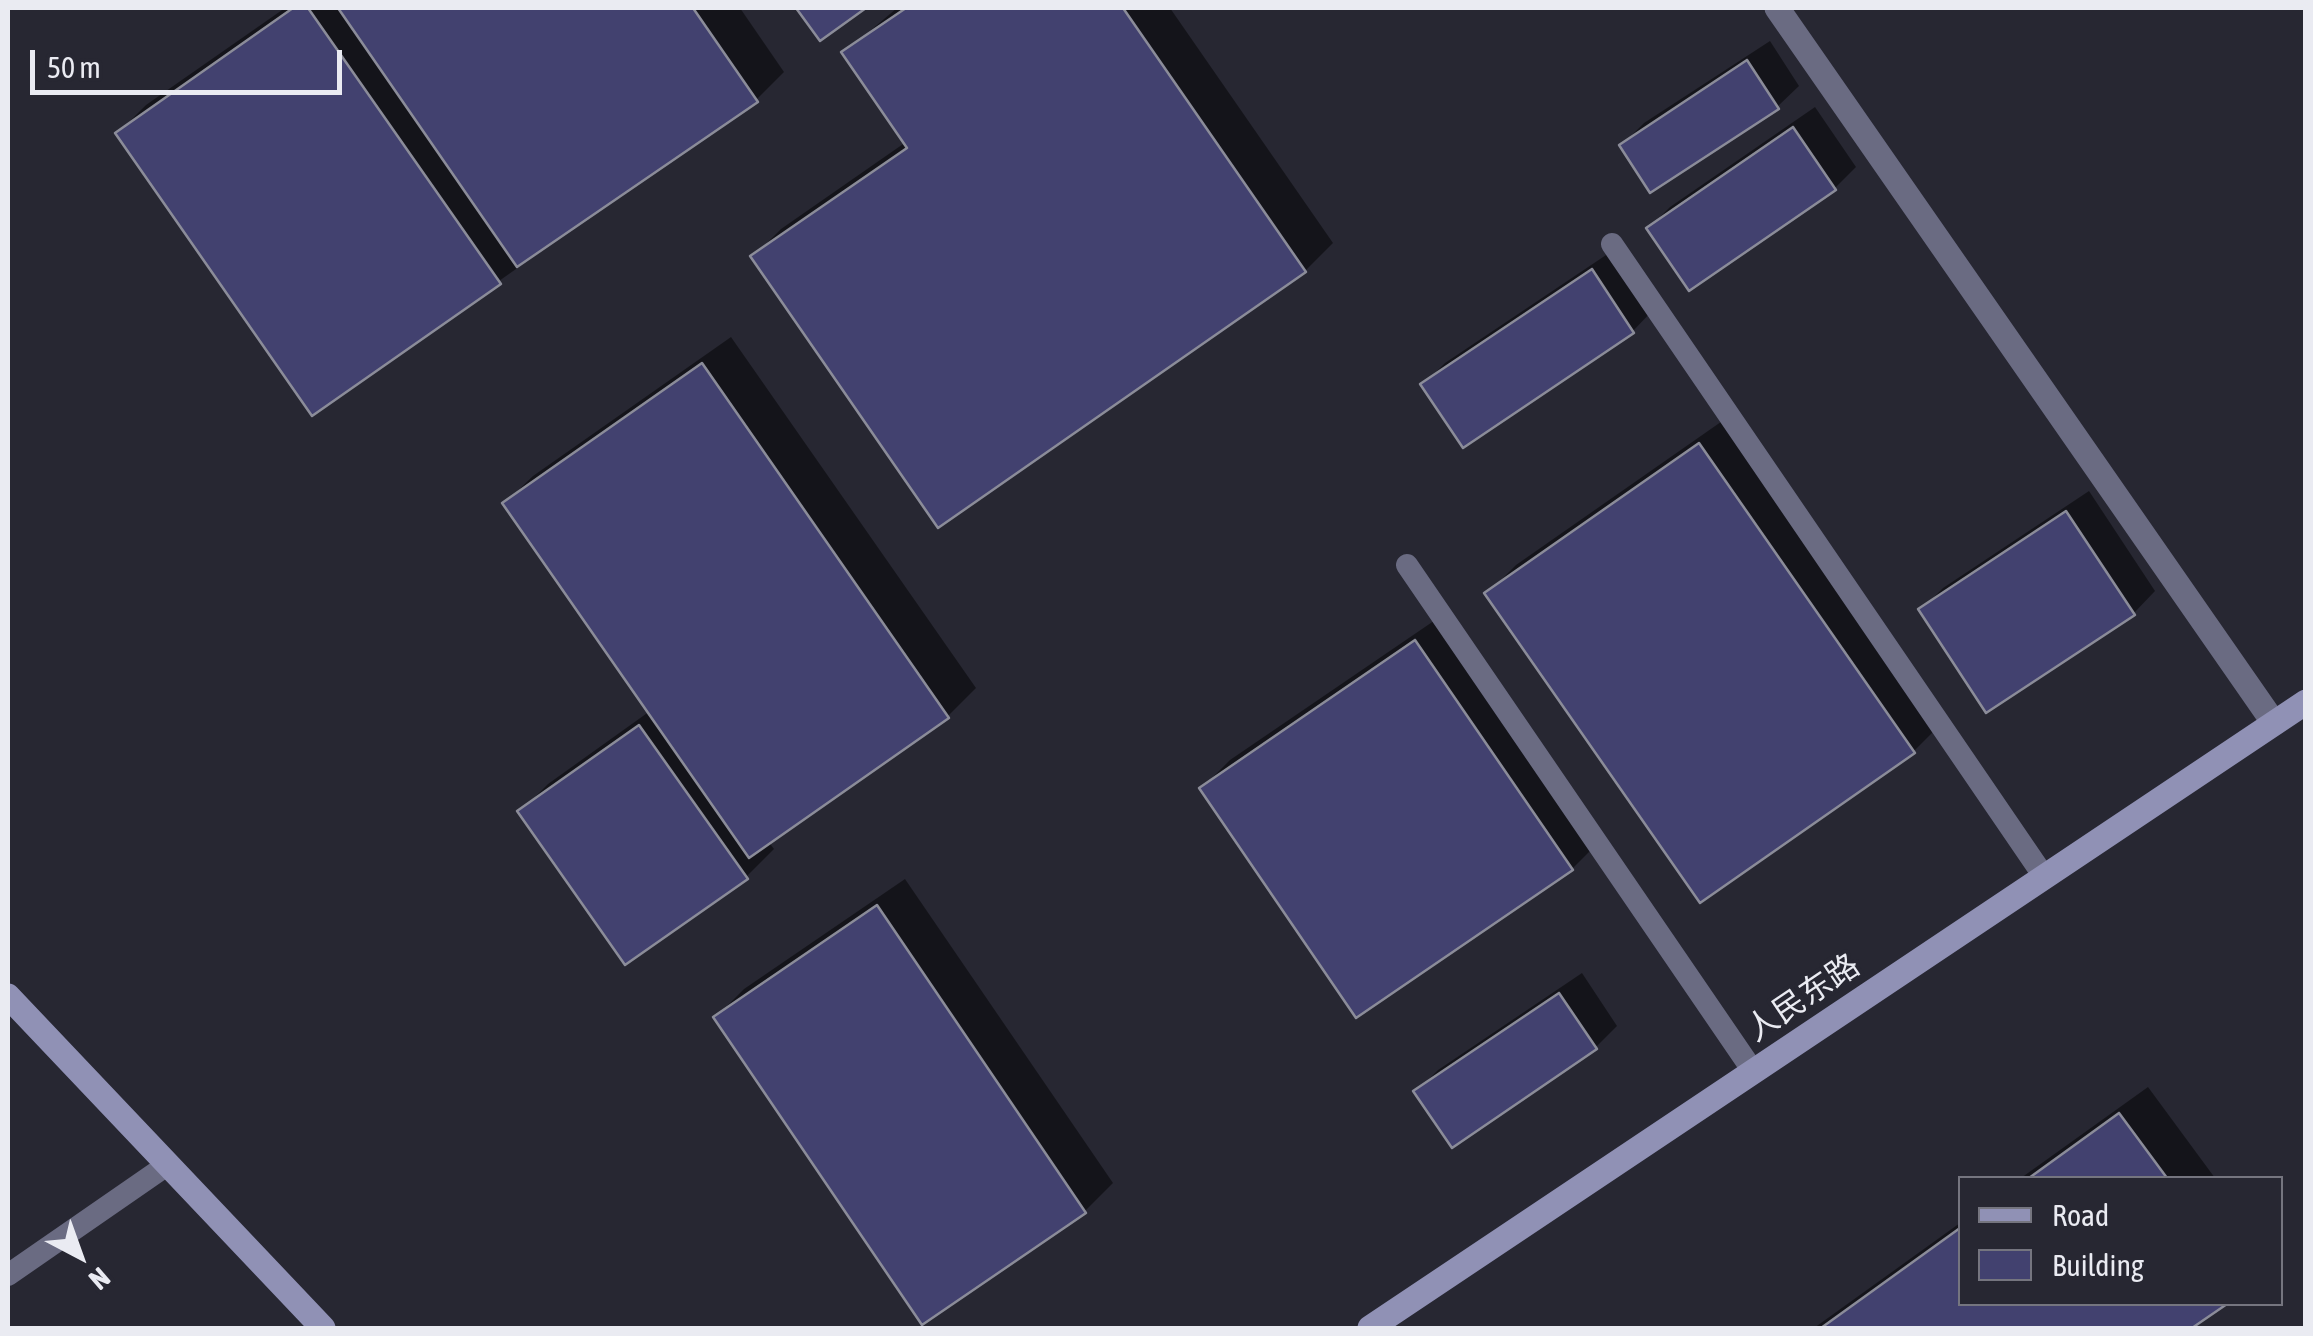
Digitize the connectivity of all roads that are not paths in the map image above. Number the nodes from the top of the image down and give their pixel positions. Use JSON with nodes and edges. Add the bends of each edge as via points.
{"nodes":[{"id":1,"x":1777,"y":8,"type":"edge"},
{"id":2,"x":1612,"y":244,"type":"dead end"},
{"id":3,"x":1407,"y":565,"type":"dead end"},
{"id":4,"x":2306,"y":702,"type":"edge"},
{"id":5,"x":2274,"y":723,"type":"junction"},
{"id":6,"x":2043,"y":876,"type":"junction"},
{"id":7,"x":8,"y":996,"type":"edge"},
{"id":8,"x":1753,"y":1070,"type":"junction"},
{"id":9,"x":167,"y":1164,"type":"junction"},
{"id":10,"x":8,"y":1275,"type":"edge"},
{"id":11,"x":323,"y":1328,"type":"edge"},
{"id":12,"x":1370,"y":1328,"type":"edge"}],
"edges":[{"from":1,"to":5,"type":"street"},
{"from":2,"to":6,"type":"lane"},
{"from":3,"to":8,"type":"lane"},
{"from":4,"to":5,"type":"street","name":"人民东路"},
{"from":5,"to":6,"type":"street","name":"人民东路"},
{"from":6,"to":8,"type":"street","name":"人民东路"},
{"from":7,"to":9,"type":"street"},
{"from":8,"to":12,"type":"street","name":"人民东路"},
{"from":9,"to":10,"type":"lane"},
{"from":9,"to":11,"type":"street"}]}
